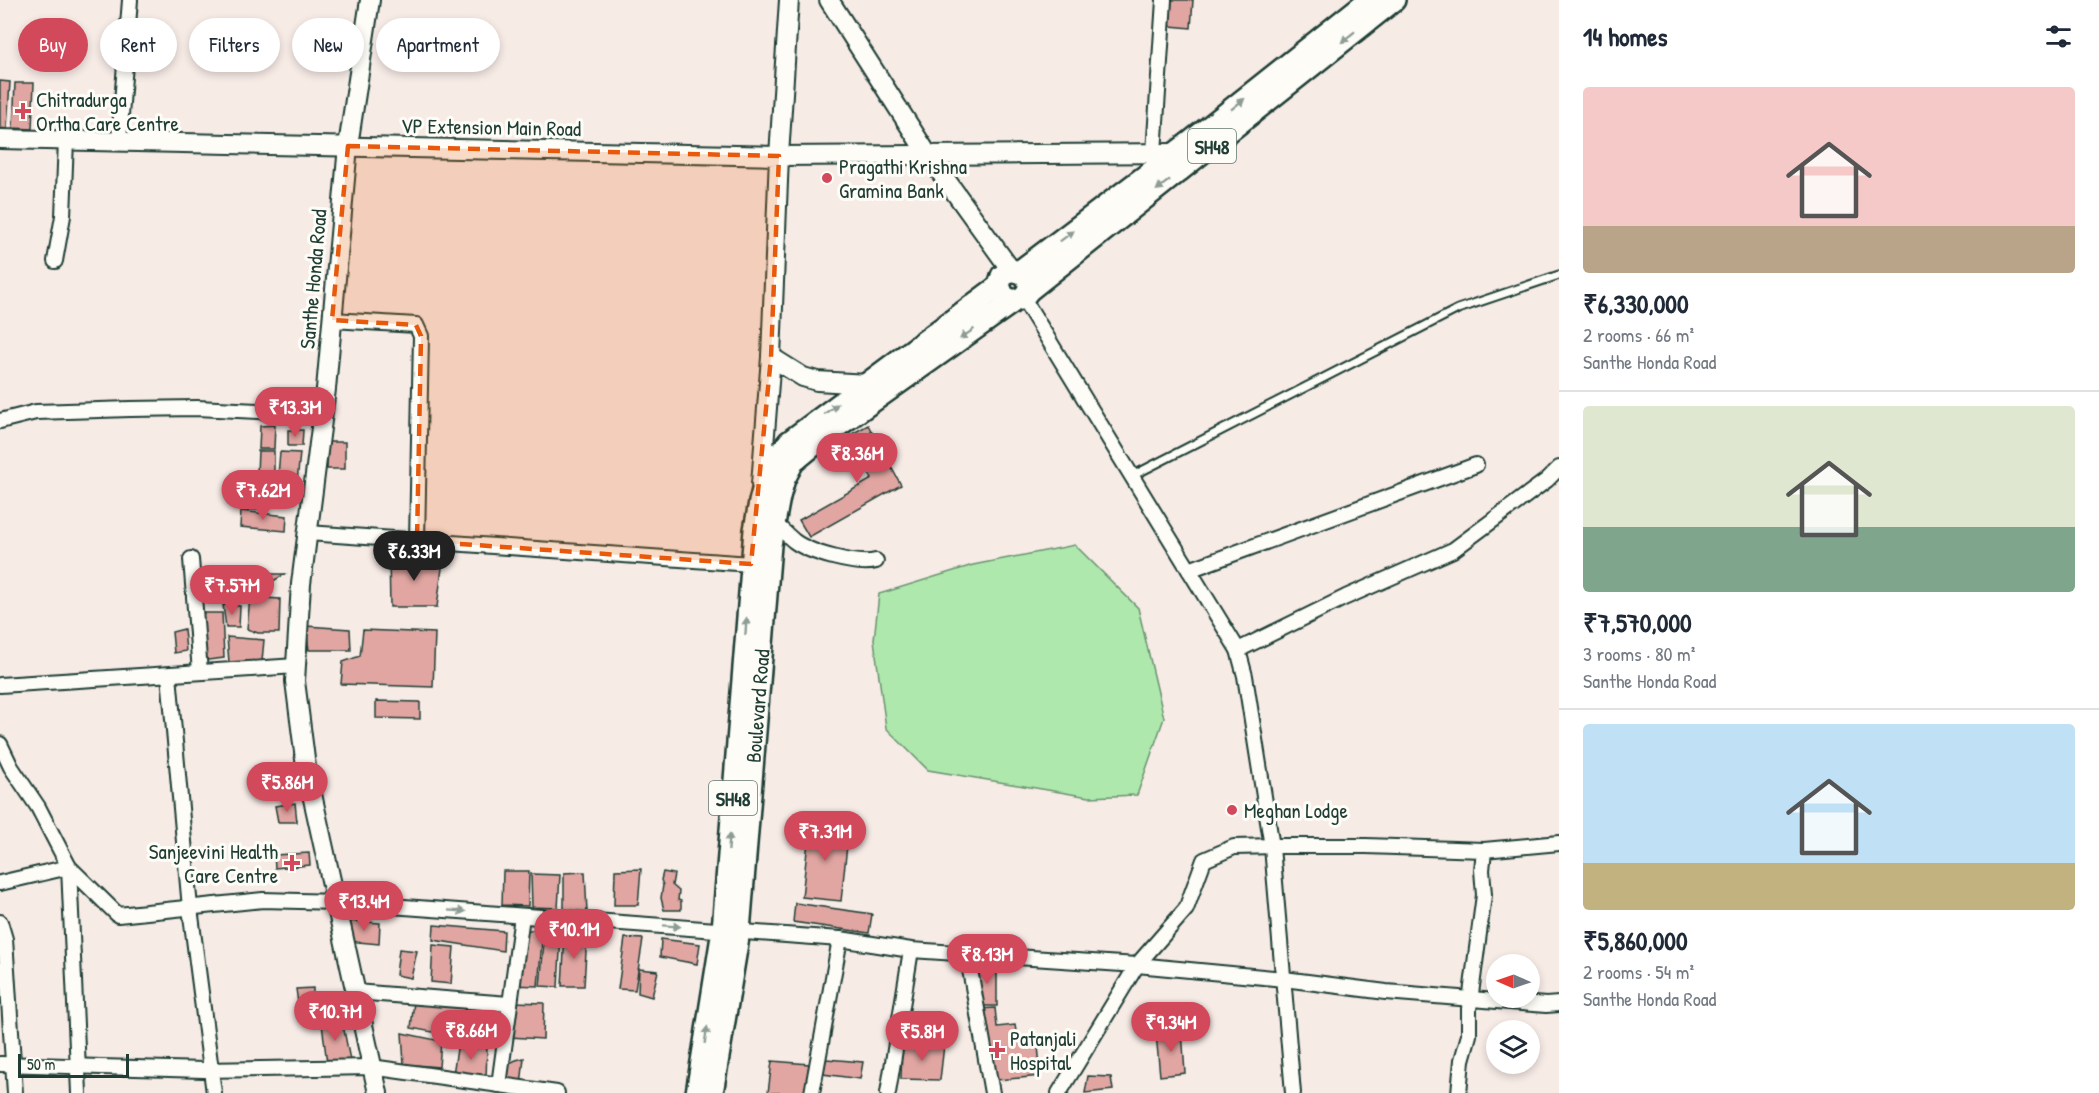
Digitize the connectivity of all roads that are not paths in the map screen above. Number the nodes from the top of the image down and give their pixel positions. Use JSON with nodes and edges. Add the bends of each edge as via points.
{"nodes":[{"id":1,"x":130,"y":0,"type":"edge"},
{"id":2,"x":370,"y":0,"type":"edge"},
{"id":3,"x":789,"y":0,"type":"edge"},
{"id":4,"x":829,"y":0,"type":"edge"},
{"id":5,"x":1164,"y":0,"type":"edge"},
{"id":6,"x":1369,"y":0,"type":"edge"},
{"id":7,"x":1394,"y":0,"type":"edge"},
{"id":8,"x":0,"y":139,"type":"edge"},
{"id":9,"x":66,"y":140,"type":"junction"},
{"id":10,"x":119,"y":141,"type":"junction"},
{"id":11,"x":348,"y":146,"type":"junction"},
{"id":12,"x":1154,"y":153,"type":"junction"},
{"id":13,"x":928,"y":155,"type":"junction"},
{"id":14,"x":779,"y":156,"type":"junction"},
{"id":15,"x":1182,"y":159,"type":"junction"},
{"id":16,"x":55,"y":261,"type":"dead end"},
{"id":17,"x":1559,"y":275,"type":"edge"},
{"id":18,"x":1016,"y":286,"type":"junction"},
{"id":19,"x":332,"y":320,"type":"junction"},
{"id":20,"x":771,"y":357,"type":"junction"},
{"id":21,"x":867,"y":384,"type":"junction"},
{"id":22,"x":322,"y":414,"type":"junction"},
{"id":23,"x":0,"y":422,"type":"edge"},
{"id":24,"x":1476,"y":465,"type":"dead end"},
{"id":25,"x":1559,"y":468,"type":"edge"},
{"id":26,"x":1132,"y":476,"type":"junction"},
{"id":27,"x":767,"y":509,"type":"junction"},
{"id":28,"x":308,"y":533,"type":"junction"},
{"id":29,"x":417,"y":541,"type":"junction"},
{"id":30,"x":191,"y":559,"type":"dead end"},
{"id":31,"x":876,"y":561,"type":"dead end"},
{"id":32,"x":751,"y":564,"type":"junction"},
{"id":33,"x":1188,"y":570,"type":"junction"},
{"id":34,"x":1238,"y":650,"type":"junction"},
{"id":35,"x":296,"y":666,"type":"junction"},
{"id":36,"x":200,"y":672,"type":"junction"},
{"id":37,"x":169,"y":675,"type":"junction"},
{"id":38,"x":0,"y":685,"type":"edge"},
{"id":39,"x":0,"y":744,"type":"edge"},
{"id":40,"x":1559,"y":843,"type":"edge"},
{"id":41,"x":1272,"y":847,"type":"junction"},
{"id":42,"x":1484,"y":850,"type":"junction"},
{"id":43,"x":69,"y":867,"type":"junction"},
{"id":44,"x":0,"y":883,"type":"edge"},
{"id":45,"x":336,"y":902,"type":"junction"},
{"id":46,"x":190,"y":908,"type":"junction"},
{"id":47,"x":522,"y":916,"type":"junction"},
{"id":48,"x":0,"y":922,"type":"edge"},
{"id":49,"x":731,"y":931,"type":"junction"},
{"id":50,"x":840,"y":939,"type":"junction"},
{"id":51,"x":911,"y":950,"type":"junction"},
{"id":52,"x":967,"y":953,"type":"junction"},
{"id":53,"x":1137,"y":964,"type":"junction"},
{"id":54,"x":1284,"y":979,"type":"junction"},
{"id":55,"x":355,"y":992,"type":"junction"},
{"id":56,"x":1470,"y":997,"type":"junction"},
{"id":57,"x":509,"y":1004,"type":"junction"},
{"id":58,"x":1559,"y":1004,"type":"edge"},
{"id":59,"x":7,"y":1064,"type":"edge"},
{"id":60,"x":78,"y":1066,"type":"junction"},
{"id":61,"x":371,"y":1067,"type":"junction"},
{"id":62,"x":212,"y":1069,"type":"junction"},
{"id":63,"x":499,"y":1085,"type":"junction"},
{"id":64,"x":15,"y":1093,"type":"edge"},
{"id":65,"x":79,"y":1093,"type":"edge"},
{"id":66,"x":214,"y":1093,"type":"edge"},
{"id":67,"x":378,"y":1093,"type":"edge"},
{"id":68,"x":557,"y":1093,"type":"edge"},
{"id":69,"x":697,"y":1093,"type":"edge"},
{"id":70,"x":712,"y":1093,"type":"edge"},
{"id":71,"x":812,"y":1093,"type":"edge"},
{"id":72,"x":888,"y":1093,"type":"edge"},
{"id":73,"x":992,"y":1093,"type":"edge"},
{"id":74,"x":1059,"y":1093,"type":"edge"},
{"id":75,"x":1293,"y":1093,"type":"edge"},
{"id":76,"x":1459,"y":1093,"type":"edge"}],
"edges":[{"from":1,"to":10,"type":"street"},
{"from":2,"to":11,"type":"main road","name":"Santhe Honda Road"},
{"from":3,"to":14,"type":"main road"},
{"from":4,"to":13,"type":"main road"},
{"from":5,"to":12,"type":"street"},
{"from":15,"to":6,"type":"main road","number":"SH48","one_way":true},
{"from":7,"to":15,"type":"main road","number":"SH48","one_way":true},
{"from":8,"to":9,"type":"main road","name":"VP Extension Main Road"},
{"from":9,"to":10,"type":"main road","name":"VP Extension Main Road"},
{"from":9,"to":16,"type":"street","via":[[63,216]]},
{"from":10,"to":11,"type":"main road","name":"VP Extension Main Road"},
{"from":11,"to":14,"type":"main road","name":"VP Extension Main Road"},
{"from":11,"to":19,"type":"main road","name":"Santhe Honda Road"},
{"from":12,"to":13,"type":"main road","name":"VP Extension Main Road"},
{"from":12,"to":15,"type":"main road","name":"VP Extension Main Road"},
{"from":13,"to":14,"type":"main road","name":"VP Extension Main Road"},
{"from":13,"to":18,"type":"main road"},
{"from":14,"to":20,"type":"main road"},
{"from":15,"to":18,"type":"main road","number":"SH48"},
{"from":17,"to":26,"type":"lane","via":[[1458,309]]},
{"from":18,"to":21,"type":"main road","number":"SH48"},
{"from":18,"to":26,"type":"street"},
{"from":18,"to":27,"type":"main road","number":"SH48","one_way":true,"via":[[793,462]]},
{"from":19,"to":22,"type":"main road","name":"Santhe Honda Road"},
{"from":19,"to":29,"type":"street","via":[[416,326],[421,336]]},
{"from":20,"to":21,"type":"main road","via":[[797,374],[817,381]]},
{"from":20,"to":27,"type":"main road"},
{"from":27,"to":21,"type":"main road","number":"SH48","one_way":true,"via":[[766,478],[776,458],[789,442]]},
{"from":22,"to":23,"type":"street","via":[[130,409],[36,412]]},
{"from":22,"to":28,"type":"main road","name":"Santhe Honda Road"},
{"from":24,"to":33,"type":"street"},
{"from":25,"to":34,"type":"street","via":[[1453,550]]},
{"from":26,"to":33,"type":"street"},
{"from":27,"to":31,"type":"street","via":[[796,542],[824,555]]},
{"from":27,"to":32,"type":"main road","name":"Boulevard Road","number":"SH48"},
{"from":27,"to":49,"type":"main road","name":"Boulevard Road","number":"SH48"},
{"from":28,"to":29,"type":"street"},
{"from":28,"to":35,"type":"main road","name":"Santhe Honda Road"},
{"from":29,"to":32,"type":"street"},
{"from":30,"to":36,"type":"street"},
{"from":49,"to":32,"type":"main road","name":"Boulevard Road","number":"SH48","one_way":true},
{"from":33,"to":34,"type":"street"},
{"from":34,"to":41,"type":"street"},
{"from":35,"to":36,"type":"street"},
{"from":35,"to":45,"type":"main road","name":"Santhe Honda Road","via":[[306,767]]},
{"from":36,"to":37,"type":"street"},
{"from":37,"to":38,"type":"street"},
{"from":37,"to":46,"type":"street"},
{"from":39,"to":43,"type":"street"},
{"from":40,"to":42,"type":"street"},
{"from":41,"to":42,"type":"street"},
{"from":41,"to":53,"type":"street","via":[[1234,848],[1204,860],[1186,909]]},
{"from":41,"to":54,"type":"street"},
{"from":42,"to":56,"type":"street","via":[[1484,895]]},
{"from":43,"to":44,"type":"street"},
{"from":43,"to":46,"type":"street","via":[[118,915]]},
{"from":43,"to":60,"type":"street"},
{"from":45,"to":46,"type":"street","via":[[263,900]]},
{"from":45,"to":47,"type":"street","one_way":true},
{"from":45,"to":55,"type":"main road","name":"Santhe Honda Road"},
{"from":46,"to":62,"type":"street"},
{"from":47,"to":49,"type":"street","one_way":true},
{"from":47,"to":57,"type":"street"},
{"from":48,"to":59,"type":"street","via":[[5,939]]},
{"from":49,"to":50,"type":"street"},
{"from":69,"to":49,"type":"main road","name":"Boulevard Road","number":"SH48","one_way":true},
{"from":49,"to":70,"type":"main road","name":"Boulevard Road","number":"SH48"},
{"from":50,"to":51,"type":"street"},
{"from":50,"to":71,"type":"street"},
{"from":51,"to":52,"type":"street"},
{"from":51,"to":72,"type":"street"},
{"from":52,"to":53,"type":"street"},
{"from":52,"to":73,"type":"street"},
{"from":53,"to":54,"type":"street"},
{"from":53,"to":74,"type":"street"},
{"from":54,"to":56,"type":"street","via":[[1386,992]]},
{"from":54,"to":75,"type":"street"},
{"from":55,"to":57,"type":"street"},
{"from":55,"to":61,"type":"main road","name":"Santhe Honda Road"},
{"from":56,"to":58,"type":"street"},
{"from":56,"to":76,"type":"street","via":[[1469,1035]]},
{"from":57,"to":63,"type":"street"},
{"from":59,"to":60,"type":"street"},
{"from":59,"to":64,"type":"street"},
{"from":60,"to":62,"type":"street"},
{"from":60,"to":65,"type":"street"},
{"from":61,"to":62,"type":"street"},
{"from":61,"to":63,"type":"street"},
{"from":61,"to":67,"type":"main road","name":"Santhe Honda Road"},
{"from":62,"to":66,"type":"street"},
{"from":63,"to":68,"type":"street"}]}
